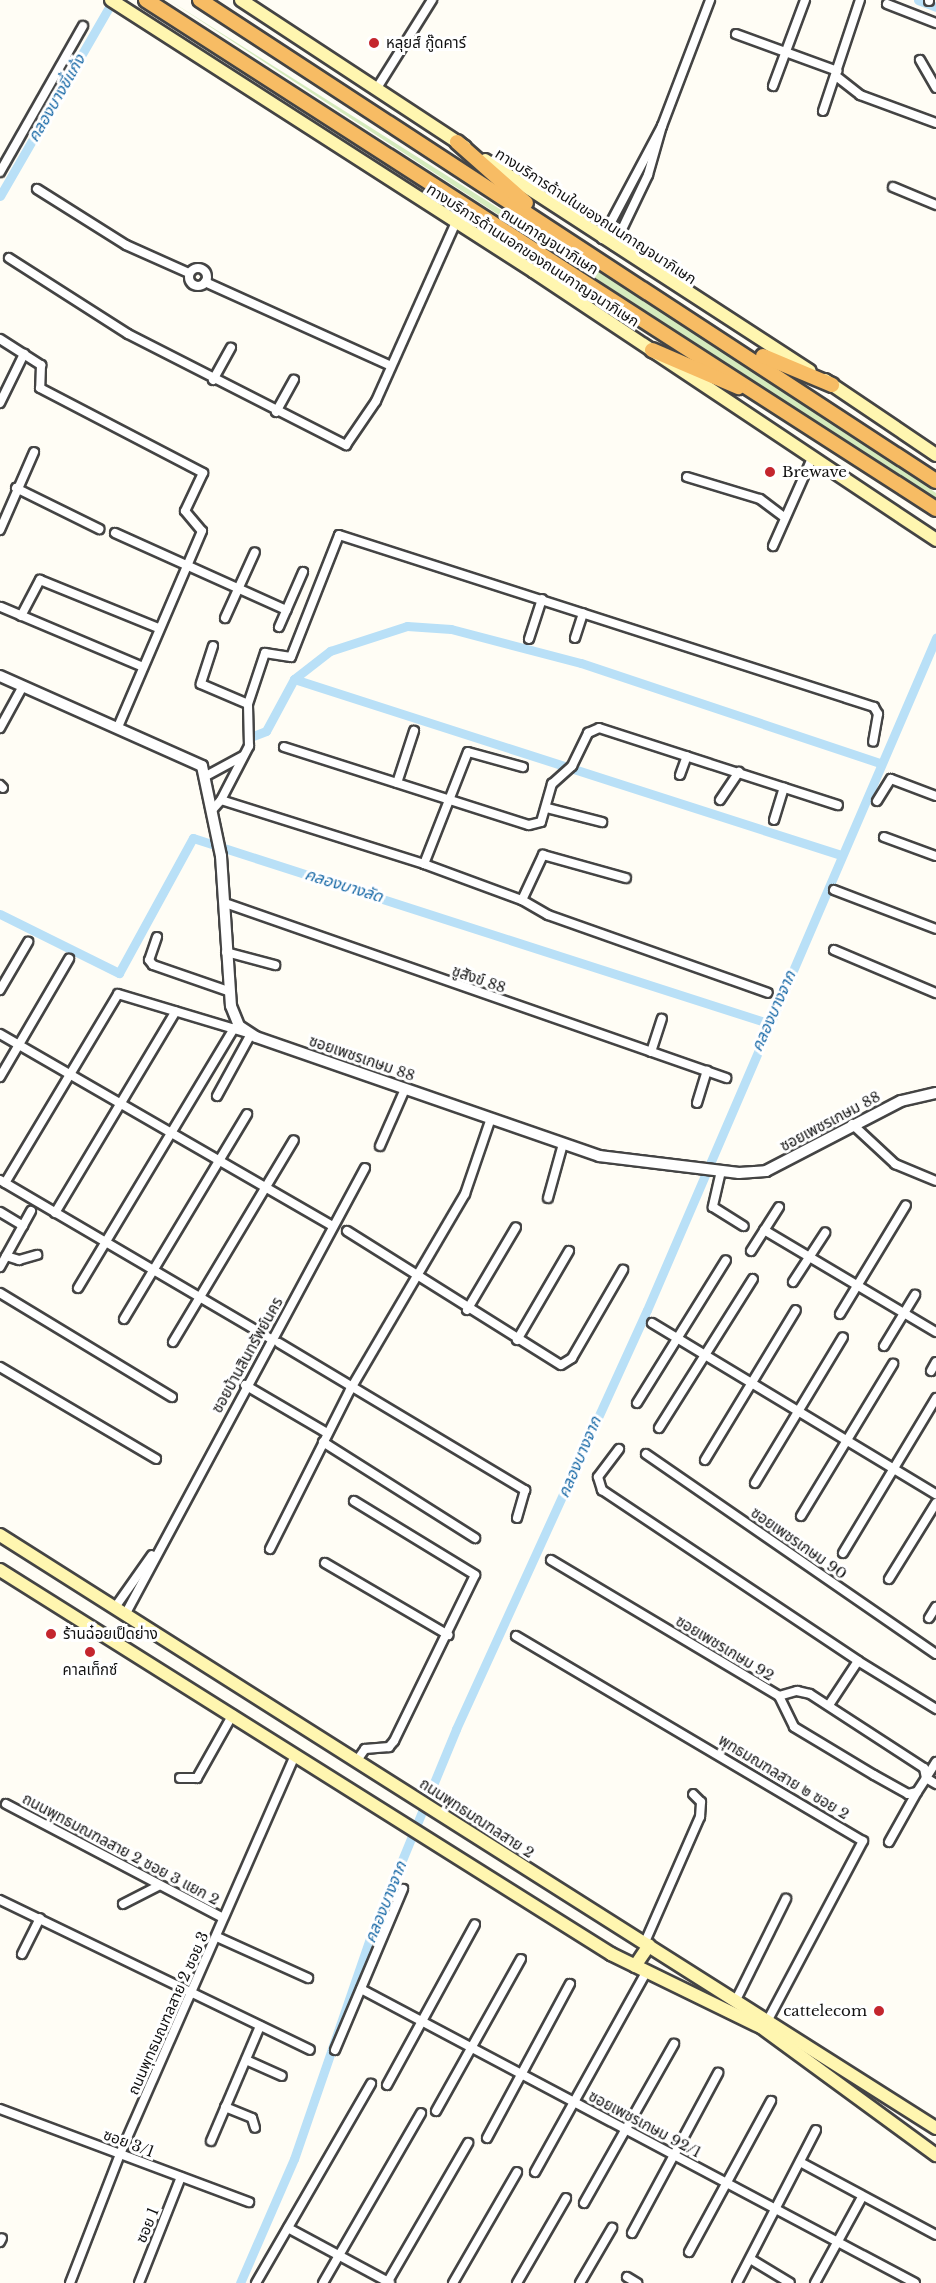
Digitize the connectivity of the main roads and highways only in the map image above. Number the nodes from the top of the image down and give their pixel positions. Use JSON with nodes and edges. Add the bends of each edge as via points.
{"nodes":[{"id":1,"x":111,"y":0,"type":"edge"},
{"id":2,"x":147,"y":0,"type":"edge"},
{"id":3,"x":200,"y":0,"type":"edge"},
{"id":4,"x":240,"y":0,"type":"edge"},
{"id":5,"x":457,"y":142,"type":"junction"},
{"id":6,"x":552,"y":226,"type":"junction"},
{"id":7,"x":736,"y":345,"type":"junction"},
{"id":8,"x":652,"y":351,"type":"junction"},
{"id":9,"x":831,"y":385,"type":"junction"},
{"id":10,"x":773,"y":402,"type":"junction"},
{"id":11,"x":936,"y":455,"type":"edge"},
{"id":12,"x":936,"y":481,"type":"edge"},
{"id":13,"x":936,"y":509,"type":"edge"},
{"id":14,"x":936,"y":540,"type":"edge"},
{"id":15,"x":0,"y":1534,"type":"edge"},
{"id":16,"x":0,"y":1570,"type":"edge"},
{"id":17,"x":647,"y":1943,"type":"junction"},
{"id":18,"x":641,"y":1969,"type":"junction"},
{"id":19,"x":936,"y":2128,"type":"edge"},
{"id":20,"x":936,"y":2155,"type":"edge"}],
"edges":[{"from":1,"to":8,"type":"main road","name":"ทางบริการด้านนอกของถนนกาญจนาภิเษก"},
{"from":2,"to":10,"type":"highway","name":"ถนนกาญจนาภิเษก"},
{"from":3,"to":6,"type":"highway","name":"ถนนกาญจนาภิเษก"},
{"from":4,"to":5,"type":"main road","name":"ทางบริการด้านในของถนนกาญจนาภิเษก"},
{"from":5,"to":6,"type":"highway"},
{"from":5,"to":9,"type":"main road","name":"ทางบริการด้านในของถนนกาญจนาภิเษก"},
{"from":6,"to":7,"type":"highway","name":"ถนนกาญจนาภิเษก"},
{"from":7,"to":9,"type":"highway"},
{"from":7,"to":12,"type":"highway","name":"ถนนกาญจนาภิเษก"},
{"from":8,"to":10,"type":"highway"},
{"from":8,"to":14,"type":"main road","name":"ทางบริการด้านนอกของถนนกาญจนาภิเษก"},
{"from":9,"to":11,"type":"main road","name":"ทางบริการด้านในของถนนกาญจนาภิเษก"},
{"from":10,"to":13,"type":"highway","name":"ถนนกาญจนาภิเษก"},
{"from":15,"to":17,"type":"main road","name":"ถนนพุทธมณฑลสาย 2"},
{"from":16,"to":18,"type":"main road"},
{"from":17,"to":18,"type":"main road"},
{"from":17,"to":19,"type":"main road","name":"ถนนพุทธมณฑลสาย 2"},
{"from":18,"to":20,"type":"main road","via":[[761,2027]]}]}
